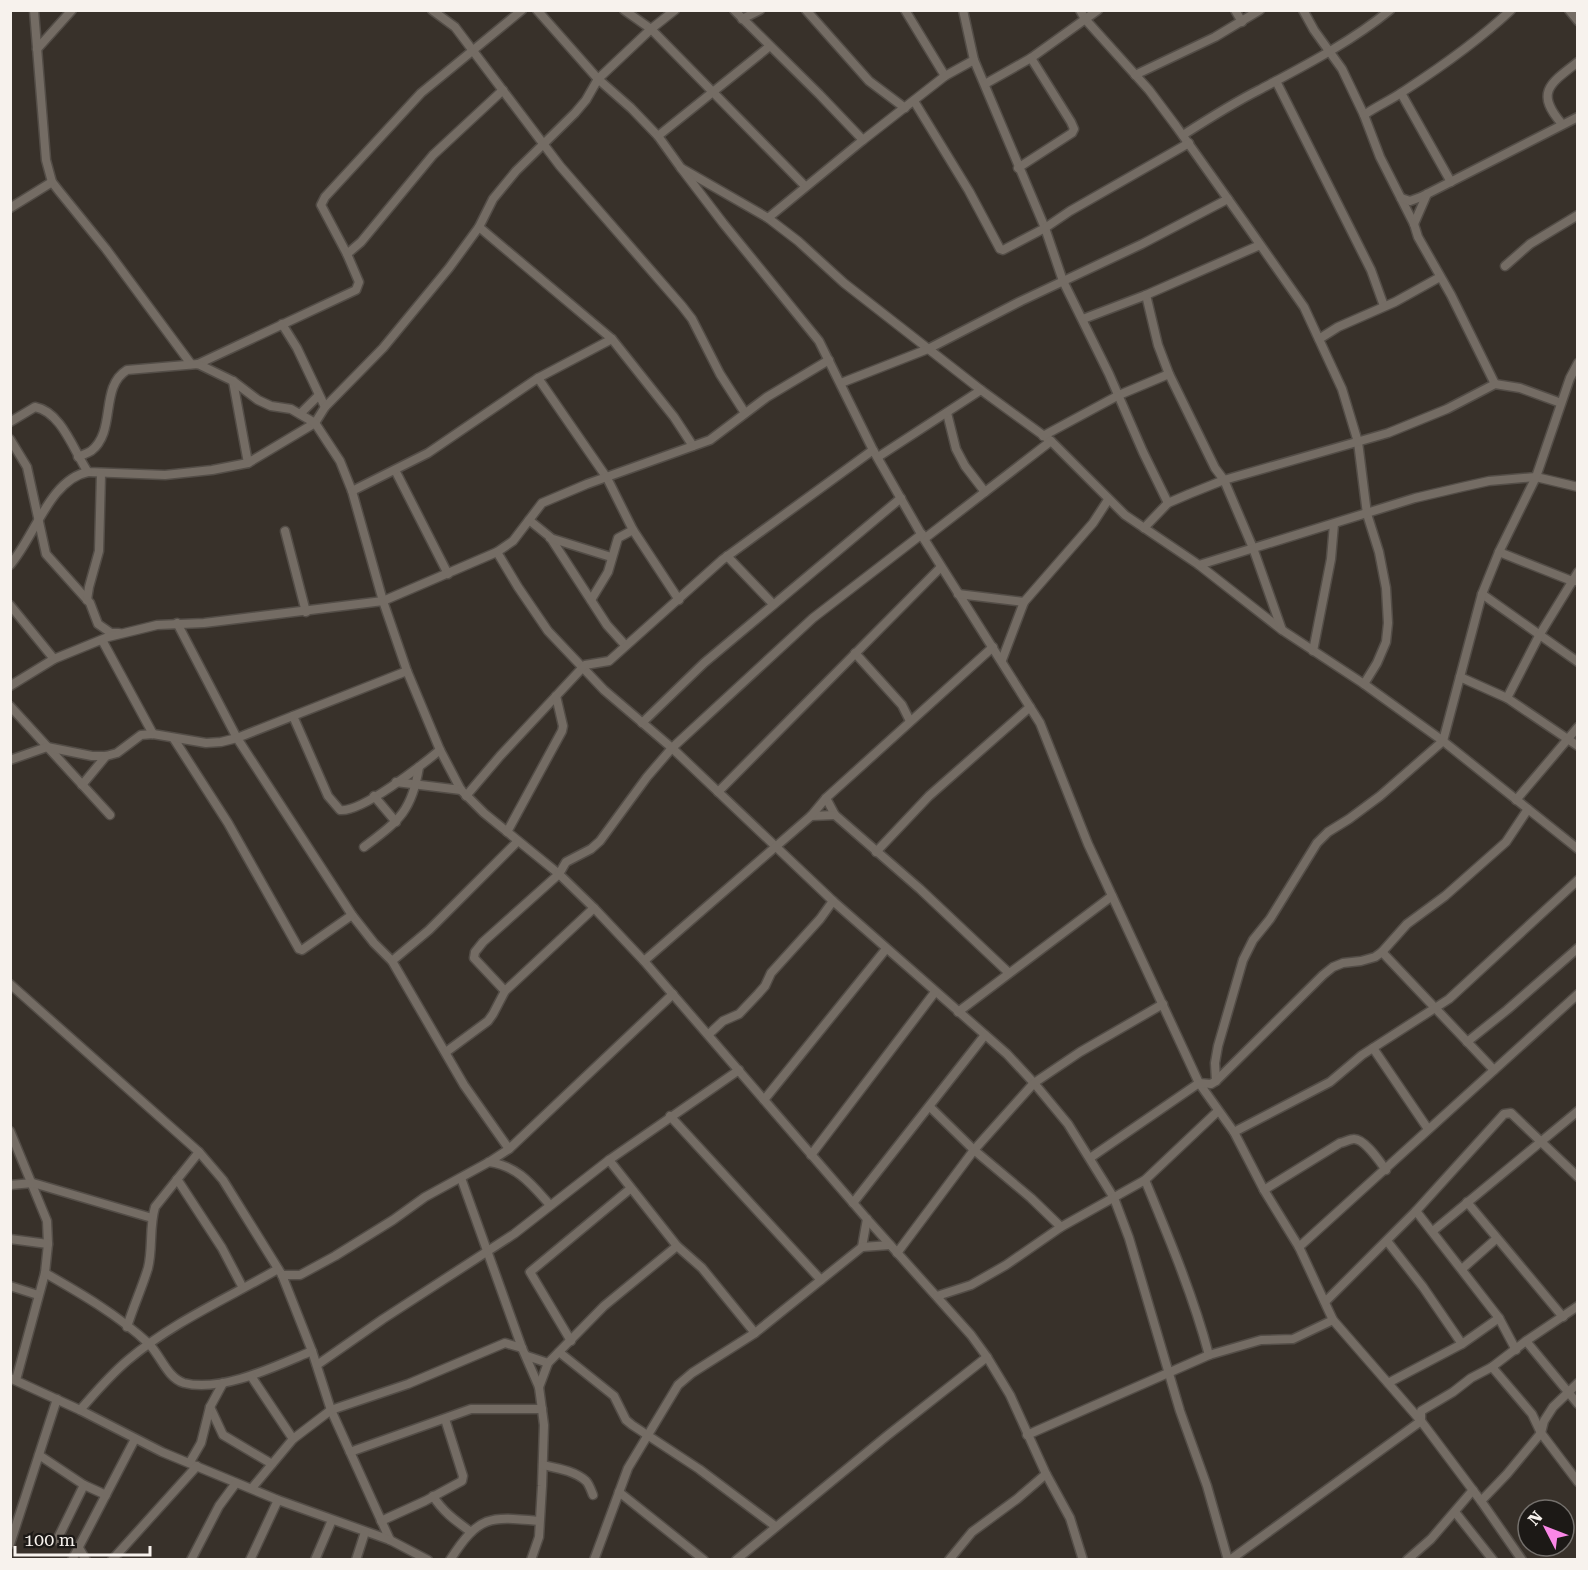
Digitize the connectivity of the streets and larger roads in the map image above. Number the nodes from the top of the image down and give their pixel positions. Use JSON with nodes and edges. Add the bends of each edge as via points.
{"nodes":[{"id":1,"x":34,"y":10,"type":"edge"},
{"id":2,"x":72,"y":10,"type":"edge"},
{"id":3,"x":432,"y":10,"type":"edge"},
{"id":4,"x":522,"y":10,"type":"edge"},
{"id":5,"x":537,"y":10,"type":"edge"},
{"id":6,"x":624,"y":10,"type":"edge"},
{"id":7,"x":675,"y":10,"type":"edge"},
{"id":8,"x":734,"y":10,"type":"edge"},
{"id":9,"x":760,"y":10,"type":"edge"},
{"id":10,"x":806,"y":10,"type":"edge"},
{"id":11,"x":905,"y":10,"type":"edge"},
{"id":12,"x":963,"y":10,"type":"edge"},
{"id":13,"x":1080,"y":10,"type":"edge"},
{"id":14,"x":1098,"y":10,"type":"edge"},
{"id":15,"x":1235,"y":10,"type":"edge"},
{"id":16,"x":1260,"y":10,"type":"edge"},
{"id":17,"x":1304,"y":10,"type":"edge"},
{"id":18,"x":1390,"y":10,"type":"edge"},
{"id":19,"x":1510,"y":10,"type":"edge"},
{"id":20,"x":1569,"y":10,"type":"edge"},
{"id":21,"x":742,"y":19,"type":"junction"},
{"id":22,"x":1085,"y":19,"type":"junction"},
{"id":23,"x":1578,"y":21,"type":"edge"},
{"id":24,"x":1242,"y":22,"type":"junction"},
{"id":25,"x":651,"y":29,"type":"junction"},
{"id":26,"x":770,"y":46,"type":"junction"},
{"id":27,"x":37,"y":49,"type":"junction"},
{"id":28,"x":1330,"y":51,"type":"junction"},
{"id":29,"x":472,"y":52,"type":"junction"},
{"id":30,"x":1031,"y":58,"type":"junction"},
{"id":31,"x":974,"y":60,"type":"junction"},
{"id":32,"x":1578,"y":62,"type":"edge"},
{"id":33,"x":1135,"y":75,"type":"junction"},
{"id":34,"x":945,"y":76,"type":"junction"},
{"id":35,"x":598,"y":79,"type":"junction"},
{"id":36,"x":1276,"y":81,"type":"junction"},
{"id":37,"x":985,"y":84,"type":"junction"},
{"id":38,"x":503,"y":90,"type":"junction"},
{"id":39,"x":713,"y":92,"type":"junction"},
{"id":40,"x":1401,"y":93,"type":"junction"},
{"id":41,"x":914,"y":101,"type":"junction"},
{"id":42,"x":905,"y":108,"type":"junction"},
{"id":43,"x":1364,"y":115,"type":"junction"},
{"id":44,"x":1578,"y":117,"type":"edge"},
{"id":45,"x":1562,"y":124,"type":"junction"},
{"id":46,"x":1183,"y":135,"type":"junction"},
{"id":47,"x":658,"y":136,"type":"junction"},
{"id":48,"x":863,"y":140,"type":"junction"},
{"id":49,"x":1189,"y":143,"type":"junction"},
{"id":50,"x":542,"y":144,"type":"junction"},
{"id":51,"x":681,"y":168,"type":"junction"},
{"id":52,"x":1018,"y":168,"type":"junction"},
{"id":53,"x":52,"y":182,"type":"junction"},
{"id":54,"x":1451,"y":182,"type":"junction"},
{"id":55,"x":805,"y":186,"type":"junction"},
{"id":56,"x":1427,"y":194,"type":"junction"},
{"id":57,"x":1401,"y":198,"type":"junction"},
{"id":58,"x":1228,"y":199,"type":"junction"},
{"id":59,"x":10,"y":208,"type":"edge"},
{"id":60,"x":1578,"y":215,"type":"edge"},
{"id":61,"x":768,"y":218,"type":"junction"},
{"id":62,"x":1414,"y":224,"type":"junction"},
{"id":63,"x":479,"y":227,"type":"junction"},
{"id":64,"x":1045,"y":228,"type":"junction"},
{"id":65,"x":1260,"y":244,"type":"junction"},
{"id":66,"x":347,"y":254,"type":"junction"},
{"id":67,"x":1505,"y":266,"type":"dead end"},
{"id":68,"x":1440,"y":277,"type":"junction"},
{"id":69,"x":1062,"y":281,"type":"junction"},
{"id":70,"x":1146,"y":295,"type":"junction"},
{"id":71,"x":1384,"y":306,"type":"junction"},
{"id":72,"x":1083,"y":319,"type":"junction"},
{"id":73,"x":282,"y":324,"type":"junction"},
{"id":74,"x":612,"y":339,"type":"junction"},
{"id":75,"x":1319,"y":339,"type":"junction"},
{"id":76,"x":928,"y":349,"type":"junction"},
{"id":77,"x":829,"y":360,"type":"junction"},
{"id":78,"x":1578,"y":363,"type":"edge"},
{"id":79,"x":195,"y":364,"type":"junction"},
{"id":80,"x":1169,"y":374,"type":"junction"},
{"id":81,"x":538,"y":378,"type":"junction"},
{"id":82,"x":1574,"y":379,"type":"edge"},
{"id":83,"x":233,"y":381,"type":"junction"},
{"id":84,"x":841,"y":384,"type":"junction"},
{"id":85,"x":1495,"y":384,"type":"junction"},
{"id":86,"x":981,"y":390,"type":"junction"},
{"id":87,"x":1119,"y":395,"type":"junction"},
{"id":88,"x":318,"y":396,"type":"junction"},
{"id":89,"x":1561,"y":403,"type":"junction"},
{"id":90,"x":325,"y":407,"type":"junction"},
{"id":91,"x":947,"y":412,"type":"junction"},
{"id":92,"x":745,"y":413,"type":"junction"},
{"id":93,"x":300,"y":414,"type":"junction"},
{"id":94,"x":10,"y":422,"type":"edge"},
{"id":95,"x":315,"y":423,"type":"junction"},
{"id":96,"x":10,"y":439,"type":"edge"},
{"id":97,"x":1047,"y":439,"type":"junction"},
{"id":98,"x":1358,"y":442,"type":"junction"},
{"id":99,"x":693,"y":446,"type":"junction"},
{"id":100,"x":875,"y":454,"type":"junction"},
{"id":101,"x":78,"y":457,"type":"junction"},
{"id":102,"x":248,"y":463,"type":"junction"},
{"id":103,"x":395,"y":470,"type":"junction"},
{"id":104,"x":88,"y":472,"type":"junction"},
{"id":105,"x":101,"y":474,"type":"junction"},
{"id":106,"x":607,"y":477,"type":"junction"},
{"id":107,"x":1536,"y":477,"type":"junction"},
{"id":108,"x":1224,"y":480,"type":"junction"},
{"id":109,"x":1578,"y":487,"type":"edge"},
{"id":110,"x":352,"y":491,"type":"junction"},
{"id":111,"x":985,"y":492,"type":"junction"},
{"id":112,"x":901,"y":498,"type":"junction"},
{"id":113,"x":1108,"y":500,"type":"junction"},
{"id":114,"x":1168,"y":503,"type":"junction"},
{"id":115,"x":1367,"y":514,"type":"junction"},
{"id":116,"x":529,"y":520,"type":"junction"},
{"id":117,"x":38,"y":522,"type":"junction"},
{"id":118,"x":1334,"y":524,"type":"junction"},
{"id":119,"x":1144,"y":528,"type":"junction"},
{"id":120,"x":633,"y":530,"type":"junction"},
{"id":121,"x":285,"y":531,"type":"dead end"},
{"id":122,"x":550,"y":537,"type":"junction"},
{"id":123,"x":923,"y":537,"type":"junction"},
{"id":124,"x":1253,"y":548,"type":"junction"},
{"id":125,"x":497,"y":552,"type":"junction"},
{"id":126,"x":1499,"y":552,"type":"junction"},
{"id":127,"x":727,"y":556,"type":"junction"},
{"id":128,"x":611,"y":557,"type":"junction"},
{"id":129,"x":10,"y":565,"type":"edge"},
{"id":130,"x":1198,"y":565,"type":"junction"},
{"id":131,"x":941,"y":567,"type":"junction"},
{"id":132,"x":1578,"y":572,"type":"edge"},
{"id":133,"x":448,"y":574,"type":"junction"},
{"id":134,"x":1575,"y":581,"type":"edge"},
{"id":135,"x":958,"y":594,"type":"junction"},
{"id":136,"x":1482,"y":594,"type":"junction"},
{"id":137,"x":87,"y":600,"type":"junction"},
{"id":138,"x":591,"y":600,"type":"junction"},
{"id":139,"x":679,"y":600,"type":"junction"},
{"id":140,"x":382,"y":601,"type":"junction"},
{"id":141,"x":1024,"y":602,"type":"junction"},
{"id":142,"x":772,"y":604,"type":"junction"},
{"id":143,"x":10,"y":605,"type":"edge"},
{"id":144,"x":306,"y":612,"type":"junction"},
{"id":145,"x":177,"y":623,"type":"junction"},
{"id":146,"x":1282,"y":630,"type":"junction"},
{"id":147,"x":122,"y":634,"type":"junction"},
{"id":148,"x":1540,"y":634,"type":"junction"},
{"id":149,"x":102,"y":640,"type":"junction"},
{"id":150,"x":625,"y":645,"type":"junction"},
{"id":151,"x":993,"y":647,"type":"junction"},
{"id":152,"x":1313,"y":651,"type":"junction"},
{"id":153,"x":855,"y":653,"type":"junction"},
{"id":154,"x":54,"y":659,"type":"junction"},
{"id":155,"x":1002,"y":660,"type":"junction"},
{"id":156,"x":1578,"y":662,"type":"edge"},
{"id":157,"x":582,"y":668,"type":"junction"},
{"id":158,"x":407,"y":671,"type":"junction"},
{"id":159,"x":1460,"y":676,"type":"junction"},
{"id":160,"x":1364,"y":684,"type":"junction"},
{"id":161,"x":10,"y":686,"type":"edge"},
{"id":162,"x":556,"y":696,"type":"junction"},
{"id":163,"x":1507,"y":698,"type":"junction"},
{"id":164,"x":10,"y":706,"type":"edge"},
{"id":165,"x":1030,"y":707,"type":"junction"},
{"id":166,"x":293,"y":716,"type":"junction"},
{"id":167,"x":910,"y":722,"type":"junction"},
{"id":168,"x":642,"y":723,"type":"junction"},
{"id":169,"x":1578,"y":727,"type":"edge"},
{"id":170,"x":153,"y":734,"type":"junction"},
{"id":171,"x":237,"y":738,"type":"junction"},
{"id":172,"x":1567,"y":738,"type":"junction"},
{"id":173,"x":174,"y":739,"type":"junction"},
{"id":174,"x":1443,"y":741,"type":"junction"},
{"id":175,"x":1578,"y":746,"type":"edge"},
{"id":176,"x":47,"y":747,"type":"junction"},
{"id":177,"x":672,"y":748,"type":"junction"},
{"id":178,"x":440,"y":750,"type":"junction"},
{"id":179,"x":106,"y":756,"type":"junction"},
{"id":180,"x":10,"y":760,"type":"edge"},
{"id":181,"x":419,"y":767,"type":"junction"},
{"id":182,"x":396,"y":782,"type":"junction"},
{"id":183,"x":82,"y":784,"type":"junction"},
{"id":184,"x":417,"y":784,"type":"junction"},
{"id":185,"x":718,"y":792,"type":"junction"},
{"id":186,"x":463,"y":793,"type":"junction"},
{"id":187,"x":374,"y":796,"type":"junction"},
{"id":188,"x":826,"y":798,"type":"junction"},
{"id":189,"x":1516,"y":800,"type":"junction"},
{"id":190,"x":1528,"y":809,"type":"junction"},
{"id":191,"x":110,"y":815,"type":"dead end"},
{"id":192,"x":835,"y":815,"type":"junction"},
{"id":193,"x":811,"y":816,"type":"junction"},
{"id":194,"x":396,"y":822,"type":"junction"},
{"id":195,"x":507,"y":832,"type":"junction"},
{"id":196,"x":518,"y":840,"type":"junction"},
{"id":197,"x":364,"y":847,"type":"dead end"},
{"id":198,"x":776,"y":847,"type":"junction"},
{"id":199,"x":1578,"y":849,"type":"edge"},
{"id":200,"x":876,"y":852,"type":"junction"},
{"id":201,"x":559,"y":874,"type":"junction"},
{"id":202,"x":1578,"y":880,"type":"edge"},
{"id":203,"x":1112,"y":896,"type":"junction"},
{"id":204,"x":833,"y":901,"type":"junction"},
{"id":205,"x":594,"y":908,"type":"junction"},
{"id":206,"x":352,"y":915,"type":"junction"},
{"id":207,"x":1578,"y":948,"type":"edge"},
{"id":208,"x":886,"y":949,"type":"junction"},
{"id":209,"x":1382,"y":952,"type":"junction"},
{"id":210,"x":644,"y":961,"type":"junction"},
{"id":211,"x":392,"y":962,"type":"junction"},
{"id":212,"x":1009,"y":973,"type":"junction"},
{"id":213,"x":10,"y":984,"type":"edge"},
{"id":214,"x":505,"y":991,"type":"junction"},
{"id":215,"x":935,"y":992,"type":"junction"},
{"id":216,"x":673,"y":994,"type":"junction"},
{"id":217,"x":1578,"y":994,"type":"edge"},
{"id":218,"x":1163,"y":1004,"type":"junction"},
{"id":219,"x":1436,"y":1008,"type":"junction"},
{"id":220,"x":958,"y":1012,"type":"junction"},
{"id":221,"x":709,"y":1034,"type":"junction"},
{"id":222,"x":986,"y":1035,"type":"junction"},
{"id":223,"x":1467,"y":1042,"type":"junction"},
{"id":224,"x":1373,"y":1048,"type":"junction"},
{"id":225,"x":446,"y":1052,"type":"junction"},
{"id":226,"x":739,"y":1070,"type":"junction"},
{"id":227,"x":1494,"y":1070,"type":"junction"},
{"id":228,"x":1216,"y":1081,"type":"junction"},
{"id":229,"x":1034,"y":1083,"type":"junction"},
{"id":230,"x":1199,"y":1083,"type":"junction"},
{"id":231,"x":764,"y":1100,"type":"junction"},
{"id":232,"x":930,"y":1107,"type":"junction"},
{"id":233,"x":1218,"y":1111,"type":"junction"},
{"id":234,"x":1578,"y":1111,"type":"edge"},
{"id":235,"x":670,"y":1116,"type":"junction"},
{"id":236,"x":1428,"y":1129,"type":"junction"},
{"id":237,"x":10,"y":1131,"type":"edge"},
{"id":238,"x":1234,"y":1131,"type":"junction"},
{"id":239,"x":1541,"y":1142,"type":"junction"},
{"id":240,"x":509,"y":1149,"type":"junction"},
{"id":241,"x":975,"y":1150,"type":"junction"},
{"id":242,"x":199,"y":1152,"type":"junction"},
{"id":243,"x":811,"y":1155,"type":"junction"},
{"id":244,"x":1090,"y":1158,"type":"junction"},
{"id":245,"x":609,"y":1160,"type":"junction"},
{"id":246,"x":489,"y":1162,"type":"junction"},
{"id":247,"x":1386,"y":1170,"type":"junction"},
{"id":248,"x":1578,"y":1177,"type":"edge"},
{"id":249,"x":461,"y":1178,"type":"junction"},
{"id":250,"x":177,"y":1179,"type":"junction"},
{"id":251,"x":1145,"y":1180,"type":"junction"},
{"id":252,"x":33,"y":1183,"type":"junction"},
{"id":253,"x":10,"y":1185,"type":"edge"},
{"id":254,"x":630,"y":1190,"type":"junction"},
{"id":255,"x":1264,"y":1190,"type":"junction"},
{"id":256,"x":1114,"y":1198,"type":"junction"},
{"id":257,"x":1467,"y":1202,"type":"junction"},
{"id":258,"x":853,"y":1203,"type":"junction"},
{"id":259,"x":550,"y":1205,"type":"junction"},
{"id":260,"x":1416,"y":1210,"type":"junction"},
{"id":261,"x":152,"y":1218,"type":"junction"},
{"id":262,"x":867,"y":1219,"type":"junction"},
{"id":263,"x":1061,"y":1227,"type":"junction"},
{"id":264,"x":1433,"y":1231,"type":"junction"},
{"id":265,"x":10,"y":1239,"type":"edge"},
{"id":266,"x":1496,"y":1239,"type":"junction"},
{"id":267,"x":1387,"y":1241,"type":"junction"},
{"id":268,"x":48,"y":1244,"type":"junction"},
{"id":269,"x":890,"y":1245,"type":"junction"},
{"id":270,"x":677,"y":1246,"type":"junction"},
{"id":271,"x":862,"y":1247,"type":"junction"},
{"id":272,"x":1299,"y":1247,"type":"junction"},
{"id":273,"x":487,"y":1251,"type":"junction"},
{"id":274,"x":897,"y":1253,"type":"junction"},
{"id":275,"x":1462,"y":1269,"type":"junction"},
{"id":276,"x":280,"y":1272,"type":"junction"},
{"id":277,"x":45,"y":1274,"type":"junction"},
{"id":278,"x":820,"y":1280,"type":"junction"},
{"id":279,"x":10,"y":1286,"type":"edge"},
{"id":280,"x":243,"y":1288,"type":"junction"},
{"id":281,"x":38,"y":1295,"type":"junction"},
{"id":282,"x":937,"y":1296,"type":"junction"},
{"id":283,"x":1325,"y":1302,"type":"junction"},
{"id":284,"x":1578,"y":1306,"type":"edge"},
{"id":285,"x":1563,"y":1317,"type":"junction"},
{"id":286,"x":1499,"y":1318,"type":"junction"},
{"id":287,"x":1334,"y":1320,"type":"junction"},
{"id":288,"x":127,"y":1327,"type":"junction"},
{"id":289,"x":755,"y":1333,"type":"junction"},
{"id":290,"x":571,"y":1341,"type":"junction"},
{"id":291,"x":1526,"y":1341,"type":"junction"},
{"id":292,"x":149,"y":1344,"type":"junction"},
{"id":293,"x":1462,"y":1344,"type":"junction"},
{"id":294,"x":1516,"y":1350,"type":"junction"},
{"id":295,"x":312,"y":1351,"type":"junction"},
{"id":296,"x":524,"y":1352,"type":"junction"},
{"id":297,"x":560,"y":1352,"type":"junction"},
{"id":298,"x":1209,"y":1355,"type":"junction"},
{"id":299,"x":987,"y":1357,"type":"junction"},
{"id":300,"x":548,"y":1363,"type":"junction"},
{"id":301,"x":317,"y":1365,"type":"junction"},
{"id":302,"x":1492,"y":1367,"type":"junction"},
{"id":303,"x":1168,"y":1373,"type":"junction"},
{"id":304,"x":251,"y":1376,"type":"junction"},
{"id":305,"x":13,"y":1379,"type":"edge"},
{"id":306,"x":223,"y":1383,"type":"junction"},
{"id":307,"x":1388,"y":1383,"type":"junction"},
{"id":308,"x":1578,"y":1383,"type":"edge"},
{"id":309,"x":539,"y":1387,"type":"junction"},
{"id":310,"x":1567,"y":1392,"type":"junction"},
{"id":311,"x":57,"y":1399,"type":"junction"},
{"id":312,"x":1578,"y":1404,"type":"edge"},
{"id":313,"x":210,"y":1407,"type":"junction"},
{"id":314,"x":542,"y":1409,"type":"junction"},
{"id":315,"x":80,"y":1410,"type":"junction"},
{"id":316,"x":331,"y":1410,"type":"junction"},
{"id":317,"x":445,"y":1419,"type":"junction"},
{"id":318,"x":1421,"y":1421,"type":"junction"},
{"id":319,"x":1541,"y":1433,"type":"junction"},
{"id":320,"x":648,"y":1434,"type":"junction"},
{"id":321,"x":1028,"y":1435,"type":"junction"},
{"id":322,"x":135,"y":1439,"type":"junction"},
{"id":323,"x":293,"y":1439,"type":"junction"},
{"id":324,"x":350,"y":1452,"type":"junction"},
{"id":325,"x":39,"y":1455,"type":"junction"},
{"id":326,"x":194,"y":1464,"type":"junction"},
{"id":327,"x":272,"y":1464,"type":"junction"},
{"id":328,"x":543,"y":1465,"type":"junction"},
{"id":329,"x":1046,"y":1474,"type":"junction"},
{"id":330,"x":236,"y":1482,"type":"junction"},
{"id":331,"x":1578,"y":1482,"type":"edge"},
{"id":332,"x":84,"y":1485,"type":"junction"},
{"id":333,"x":252,"y":1488,"type":"junction"},
{"id":334,"x":1473,"y":1490,"type":"junction"},
{"id":335,"x":619,"y":1492,"type":"junction"},
{"id":336,"x":106,"y":1495,"type":"junction"},
{"id":337,"x":593,"y":1495,"type":"dead end"},
{"id":338,"x":433,"y":1496,"type":"junction"},
{"id":339,"x":278,"y":1500,"type":"junction"},
{"id":340,"x":1481,"y":1501,"type":"junction"},
{"id":341,"x":1455,"y":1512,"type":"junction"},
{"id":342,"x":332,"y":1520,"type":"junction"},
{"id":343,"x":381,"y":1521,"type":"junction"},
{"id":344,"x":539,"y":1521,"type":"junction"},
{"id":345,"x":775,"y":1526,"type":"junction"},
{"id":346,"x":365,"y":1532,"type":"junction"},
{"id":347,"x":471,"y":1532,"type":"junction"},
{"id":348,"x":57,"y":1540,"type":"dead end"},
{"id":349,"x":390,"y":1540,"type":"junction"},
{"id":350,"x":10,"y":1544,"type":"edge"},
{"id":351,"x":79,"y":1548,"type":"junction"},
{"id":352,"x":72,"y":1560,"type":"edge"},
{"id":353,"x":86,"y":1560,"type":"edge"},
{"id":354,"x":112,"y":1560,"type":"edge"},
{"id":355,"x":191,"y":1560,"type":"edge"},
{"id":356,"x":250,"y":1560,"type":"edge"},
{"id":357,"x":315,"y":1560,"type":"edge"},
{"id":358,"x":356,"y":1560,"type":"edge"},
{"id":359,"x":428,"y":1560,"type":"edge"},
{"id":360,"x":450,"y":1560,"type":"edge"},
{"id":361,"x":531,"y":1560,"type":"edge"},
{"id":362,"x":594,"y":1560,"type":"edge"},
{"id":363,"x":704,"y":1560,"type":"edge"},
{"id":364,"x":736,"y":1560,"type":"edge"},
{"id":365,"x":949,"y":1560,"type":"edge"},
{"id":366,"x":1083,"y":1560,"type":"edge"},
{"id":367,"x":1229,"y":1560,"type":"edge"},
{"id":368,"x":1407,"y":1560,"type":"edge"},
{"id":369,"x":1493,"y":1560,"type":"edge"},
{"id":370,"x":1522,"y":1560,"type":"edge"}],
"edges":[{"from":1,"to":27,"type":"street"},
{"from":2,"to":27,"type":"street"},
{"from":3,"to":29,"type":"street","via":[[455,27]]},
{"from":4,"to":29,"type":"street"},
{"from":5,"to":35,"type":"street"},
{"from":6,"to":25,"type":"street"},
{"from":7,"to":25,"type":"street"},
{"from":8,"to":21,"type":"street"},
{"from":9,"to":21,"type":"street"},
{"from":10,"to":42,"type":"street","via":[[869,81]]},
{"from":11,"to":34,"type":"street"},
{"from":12,"to":31,"type":"street"},
{"from":13,"to":22,"type":"street"},
{"from":14,"to":22,"type":"street"},
{"from":15,"to":24,"type":"street"},
{"from":16,"to":24,"type":"street"},
{"from":17,"to":28,"type":"street"},
{"from":18,"to":28,"type":"street"},
{"from":19,"to":40,"type":"street","via":[[1466,48]]},
{"from":20,"to":23,"type":"street"},
{"from":21,"to":26,"type":"street"},
{"from":22,"to":30,"type":"street"},
{"from":22,"to":33,"type":"street"},
{"from":24,"to":33,"type":"street"},
{"from":25,"to":35,"type":"street"},
{"from":25,"to":39,"type":"street"},
{"from":26,"to":39,"type":"street"},
{"from":26,"to":48,"type":"street"},
{"from":27,"to":53,"type":"street","via":[[46,160]]},
{"from":28,"to":36,"type":"street"},
{"from":28,"to":43,"type":"street"},
{"from":29,"to":38,"type":"street"},
{"from":29,"to":66,"type":"street","via":[[421,93],[326,197],[321,206]]},
{"from":30,"to":37,"type":"street"},
{"from":30,"to":52,"type":"street","via":[[1074,129]]},
{"from":31,"to":34,"type":"street"},
{"from":31,"to":37,"type":"street"},
{"from":32,"to":45,"type":"street","via":[[1549,87],[1546,97],[1550,110]]},
{"from":33,"to":46,"type":"street"},
{"from":34,"to":41,"type":"street"},
{"from":35,"to":47,"type":"street"},
{"from":35,"to":50,"type":"street","via":[[575,113]]},
{"from":36,"to":46,"type":"street"},
{"from":36,"to":71,"type":"street","via":[[1371,270]]},
{"from":37,"to":52,"type":"street"},
{"from":38,"to":50,"type":"street"},
{"from":38,"to":66,"type":"street","via":[[433,155]]},
{"from":39,"to":47,"type":"street"},
{"from":39,"to":55,"type":"street"},
{"from":40,"to":43,"type":"street"},
{"from":40,"to":54,"type":"street"},
{"from":41,"to":42,"type":"street"},
{"from":41,"to":64,"type":"street","via":[[1000,249],[1005,250]]},
{"from":42,"to":48,"type":"street"},
{"from":43,"to":57,"type":"street"},
{"from":44,"to":45,"type":"street"},
{"from":45,"to":54,"type":"street"},
{"from":46,"to":49,"type":"street"},
{"from":47,"to":51,"type":"street"},
{"from":48,"to":55,"type":"street"},
{"from":49,"to":58,"type":"street"},
{"from":49,"to":64,"type":"street"},
{"from":50,"to":63,"type":"street","via":[[493,199]]},
{"from":50,"to":92,"type":"street","via":[[692,319],[720,375]]},
{"from":51,"to":61,"type":"street"},
{"from":51,"to":77,"type":"street","via":[[805,322]]},
{"from":52,"to":64,"type":"street"},
{"from":53,"to":59,"type":"street"},
{"from":53,"to":79,"type":"street"},
{"from":54,"to":56,"type":"street"},
{"from":55,"to":61,"type":"street"},
{"from":56,"to":57,"type":"street","via":[[1410,201]]},
{"from":56,"to":62,"type":"street"},
{"from":57,"to":62,"type":"street"},
{"from":58,"to":65,"type":"street"},
{"from":58,"to":69,"type":"street"},
{"from":60,"to":67,"type":"street","via":[[1530,244]]},
{"from":61,"to":76,"type":"street"},
{"from":62,"to":68,"type":"street"},
{"from":63,"to":74,"type":"street"},
{"from":63,"to":90,"type":"street","via":[[383,348]]},
{"from":64,"to":69,"type":"street"},
{"from":65,"to":70,"type":"street"},
{"from":65,"to":75,"type":"street","via":[[1304,307]]},
{"from":66,"to":73,"type":"street","via":[[359,282],[356,290]]},
{"from":68,"to":71,"type":"street"},
{"from":68,"to":85,"type":"street"},
{"from":69,"to":72,"type":"street"},
{"from":69,"to":76,"type":"street"},
{"from":70,"to":72,"type":"street"},
{"from":70,"to":80,"type":"street"},
{"from":71,"to":75,"type":"street"},
{"from":72,"to":87,"type":"street"},
{"from":73,"to":79,"type":"street"},
{"from":73,"to":88,"type":"street"},
{"from":74,"to":81,"type":"street"},
{"from":74,"to":99,"type":"street"},
{"from":75,"to":98,"type":"street","via":[[1342,389]]},
{"from":76,"to":84,"type":"street"},
{"from":76,"to":86,"type":"street"},
{"from":77,"to":84,"type":"street"},
{"from":77,"to":92,"type":"street"},
{"from":78,"to":82,"type":"street"},
{"from":79,"to":83,"type":"street"},
{"from":79,"to":101,"type":"street","via":[[127,370],[121,374],[114,385],[104,433],[91,451]]},
{"from":80,"to":87,"type":"street"},
{"from":80,"to":108,"type":"street"},
{"from":81,"to":103,"type":"street","via":[[428,453]]},
{"from":81,"to":106,"type":"street"},
{"from":82,"to":89,"type":"street"},
{"from":83,"to":93,"type":"street","via":[[258,400]]},
{"from":83,"to":102,"type":"street"},
{"from":84,"to":100,"type":"street"},
{"from":85,"to":89,"type":"street","via":[[1520,388]]},
{"from":85,"to":98,"type":"street","via":[[1388,434]]},
{"from":86,"to":91,"type":"street"},
{"from":86,"to":97,"type":"street"},
{"from":87,"to":97,"type":"street"},
{"from":87,"to":114,"type":"street"},
{"from":88,"to":90,"type":"street"},
{"from":88,"to":93,"type":"street"},
{"from":89,"to":107,"type":"street"},
{"from":90,"to":95,"type":"street"},
{"from":91,"to":100,"type":"street"},
{"from":91,"to":111,"type":"street","via":[[956,449]]},
{"from":92,"to":99,"type":"street","via":[[710,440]]},
{"from":93,"to":95,"type":"street"},
{"from":94,"to":101,"type":"street","via":[[35,407],[41,408],[55,417]]},
{"from":95,"to":102,"type":"street"},
{"from":95,"to":110,"type":"street","via":[[340,461]]},
{"from":96,"to":117,"type":"street","via":[[27,467]]},
{"from":97,"to":111,"type":"street"},
{"from":97,"to":113,"type":"street"},
{"from":98,"to":108,"type":"street"},
{"from":98,"to":115,"type":"street"},
{"from":99,"to":106,"type":"street"},
{"from":100,"to":112,"type":"street"},
{"from":100,"to":127,"type":"street"},
{"from":101,"to":104,"type":"street"},
{"from":102,"to":105,"type":"street","via":[[165,475]]},
{"from":103,"to":110,"type":"street"},
{"from":103,"to":133,"type":"street"},
{"from":104,"to":105,"type":"street"},
{"from":104,"to":117,"type":"street","via":[[76,474],[50,502]]},
{"from":105,"to":137,"type":"street","via":[[102,528]]},
{"from":106,"to":116,"type":"street","via":[[542,503]]},
{"from":106,"to":120,"type":"street"},
{"from":107,"to":109,"type":"street"},
{"from":107,"to":115,"type":"street","via":[[1489,481]]},
{"from":107,"to":126,"type":"street"},
{"from":108,"to":114,"type":"street"},
{"from":108,"to":124,"type":"street"},
{"from":110,"to":140,"type":"street"},
{"from":111,"to":123,"type":"street"},
{"from":112,"to":123,"type":"street"},
{"from":112,"to":142,"type":"street"},
{"from":113,"to":119,"type":"street"},
{"from":113,"to":141,"type":"street"},
{"from":114,"to":119,"type":"street"},
{"from":115,"to":118,"type":"street"},
{"from":115,"to":160,"type":"street","via":[[1386,588],[1388,623],[1386,642]]},
{"from":116,"to":122,"type":"street"},
{"from":116,"to":125,"type":"street","via":[[513,541]]},
{"from":117,"to":129,"type":"street"},
{"from":117,"to":137,"type":"street","via":[[46,554]]},
{"from":118,"to":124,"type":"street"},
{"from":118,"to":152,"type":"street"},
{"from":119,"to":130,"type":"street"},
{"from":120,"to":128,"type":"street","via":[[618,538]]},
{"from":120,"to":139,"type":"street"},
{"from":121,"to":144,"type":"street"},
{"from":122,"to":128,"type":"street"},
{"from":122,"to":138,"type":"street"},
{"from":123,"to":131,"type":"street"},
{"from":123,"to":177,"type":"street","via":[[813,618]]},
{"from":124,"to":130,"type":"street"},
{"from":124,"to":146,"type":"street"},
{"from":125,"to":133,"type":"street"},
{"from":125,"to":157,"type":"street","via":[[548,631]]},
{"from":126,"to":134,"type":"street"},
{"from":126,"to":136,"type":"street"},
{"from":127,"to":139,"type":"street"},
{"from":127,"to":142,"type":"street"},
{"from":128,"to":138,"type":"street","via":[[605,578]]},
{"from":130,"to":146,"type":"street"},
{"from":131,"to":135,"type":"street"},
{"from":131,"to":153,"type":"street"},
{"from":132,"to":134,"type":"street"},
{"from":133,"to":140,"type":"street"},
{"from":134,"to":148,"type":"street"},
{"from":135,"to":141,"type":"street"},
{"from":135,"to":151,"type":"street"},
{"from":136,"to":148,"type":"street"},
{"from":136,"to":159,"type":"street"},
{"from":137,"to":147,"type":"street","via":[[98,624],[111,633]]},
{"from":138,"to":150,"type":"street"},
{"from":139,"to":150,"type":"street"},
{"from":140,"to":144,"type":"street"},
{"from":140,"to":158,"type":"street"},
{"from":141,"to":155,"type":"street"},
{"from":142,"to":168,"type":"street"},
{"from":143,"to":154,"type":"street"},
{"from":144,"to":145,"type":"street"},
{"from":145,"to":147,"type":"street"},
{"from":145,"to":171,"type":"street"},
{"from":146,"to":152,"type":"street"},
{"from":147,"to":149,"type":"street"},
{"from":148,"to":156,"type":"street"},
{"from":148,"to":163,"type":"street"},
{"from":149,"to":154,"type":"street"},
{"from":149,"to":170,"type":"street"},
{"from":150,"to":157,"type":"street","via":[[609,661]]},
{"from":151,"to":155,"type":"street"},
{"from":151,"to":167,"type":"street"},
{"from":152,"to":160,"type":"street"},
{"from":153,"to":167,"type":"street","via":[[902,705]]},
{"from":153,"to":185,"type":"street"},
{"from":154,"to":161,"type":"street"},
{"from":155,"to":165,"type":"street"},
{"from":157,"to":162,"type":"street"},
{"from":157,"to":168,"type":"street"},
{"from":158,"to":166,"type":"street"},
{"from":158,"to":178,"type":"street"},
{"from":159,"to":163,"type":"street"},
{"from":159,"to":174,"type":"street"},
{"from":160,"to":174,"type":"street"},
{"from":162,"to":186,"type":"street"},
{"from":162,"to":195,"type":"street","via":[[562,731]]},
{"from":163,"to":172,"type":"street"},
{"from":164,"to":176,"type":"street"},
{"from":165,"to":200,"type":"street","via":[[929,796]]},
{"from":165,"to":203,"type":"street","via":[[1049,743]]},
{"from":166,"to":171,"type":"street"},
{"from":166,"to":187,"type":"street","via":[[334,805],[347,811]]},
{"from":167,"to":188,"type":"street"},
{"from":168,"to":177,"type":"street"},
{"from":169,"to":172,"type":"street"},
{"from":170,"to":173,"type":"street"},
{"from":170,"to":179,"type":"street","via":[[141,735],[117,753]]},
{"from":171,"to":173,"type":"street","via":[[206,743]]},
{"from":171,"to":206,"type":"street"},
{"from":172,"to":175,"type":"street"},
{"from":172,"to":189,"type":"street"},
{"from":173,"to":206,"type":"street","via":[[228,823],[299,949]]},
{"from":174,"to":189,"type":"street"},
{"from":174,"to":228,"type":"street","via":[[1380,796],[1317,843],[1270,920],[1252,940],[1218,1046]]},
{"from":176,"to":179,"type":"street"},
{"from":176,"to":180,"type":"street"},
{"from":176,"to":183,"type":"street"},
{"from":177,"to":185,"type":"street"},
{"from":177,"to":201,"type":"street","via":[[600,842],[566,862]]},
{"from":178,"to":181,"type":"street"},
{"from":178,"to":186,"type":"street"},
{"from":179,"to":183,"type":"street"},
{"from":181,"to":182,"type":"street"},
{"from":181,"to":184,"type":"street"},
{"from":182,"to":184,"type":"street"},
{"from":182,"to":187,"type":"street"},
{"from":183,"to":191,"type":"street"},
{"from":184,"to":186,"type":"street"},
{"from":184,"to":194,"type":"street"},
{"from":185,"to":198,"type":"street"},
{"from":186,"to":195,"type":"street"},
{"from":187,"to":194,"type":"street"},
{"from":188,"to":192,"type":"street"},
{"from":188,"to":193,"type":"street"},
{"from":189,"to":190,"type":"street"},
{"from":190,"to":199,"type":"street"},
{"from":190,"to":209,"type":"street","via":[[1506,842],[1407,924]]},
{"from":192,"to":193,"type":"street"},
{"from":192,"to":200,"type":"street"},
{"from":193,"to":198,"type":"street"},
{"from":194,"to":197,"type":"street"},
{"from":195,"to":196,"type":"street"},
{"from":196,"to":201,"type":"street"},
{"from":196,"to":211,"type":"street"},
{"from":198,"to":204,"type":"street"},
{"from":198,"to":210,"type":"street"},
{"from":200,"to":212,"type":"street"},
{"from":201,"to":205,"type":"street"},
{"from":201,"to":214,"type":"street","via":[[483,942],[474,955]]},
{"from":202,"to":219,"type":"street"},
{"from":203,"to":212,"type":"street"},
{"from":203,"to":218,"type":"street"},
{"from":204,"to":208,"type":"street"},
{"from":204,"to":221,"type":"street","via":[[771,973],[758,994],[739,1014],[723,1021]]},
{"from":205,"to":210,"type":"street"},
{"from":205,"to":214,"type":"street"},
{"from":206,"to":211,"type":"street"},
{"from":207,"to":223,"type":"street"},
{"from":208,"to":215,"type":"street"},
{"from":208,"to":231,"type":"street"},
{"from":209,"to":219,"type":"street"},
{"from":209,"to":228,"type":"street","via":[[1362,962],[1333,967]]},
{"from":210,"to":216,"type":"street"},
{"from":211,"to":225,"type":"street"},
{"from":212,"to":220,"type":"street"},
{"from":213,"to":242,"type":"street"},
{"from":214,"to":225,"type":"street","via":[[488,1021]]},
{"from":215,"to":220,"type":"street"},
{"from":215,"to":243,"type":"street"},
{"from":216,"to":221,"type":"street"},
{"from":216,"to":240,"type":"street"},
{"from":217,"to":227,"type":"street"},
{"from":218,"to":229,"type":"street"},
{"from":218,"to":230,"type":"street"},
{"from":219,"to":223,"type":"street"},
{"from":219,"to":224,"type":"street"},
{"from":220,"to":222,"type":"street"},
{"from":221,"to":226,"type":"street"},
{"from":222,"to":229,"type":"street"},
{"from":222,"to":232,"type":"street"},
{"from":223,"to":227,"type":"street"},
{"from":224,"to":236,"type":"street"},
{"from":224,"to":238,"type":"street","via":[[1330,1082]]},
{"from":225,"to":240,"type":"street"},
{"from":226,"to":231,"type":"street"},
{"from":226,"to":235,"type":"street"},
{"from":227,"to":236,"type":"street"},
{"from":228,"to":230,"type":"street"},
{"from":229,"to":241,"type":"street"},
{"from":229,"to":244,"type":"street"},
{"from":230,"to":233,"type":"street"},
{"from":230,"to":244,"type":"street"},
{"from":231,"to":243,"type":"street"},
{"from":232,"to":241,"type":"street"},
{"from":232,"to":258,"type":"street"},
{"from":233,"to":238,"type":"street"},
{"from":233,"to":251,"type":"street"},
{"from":234,"to":239,"type":"street"},
{"from":235,"to":245,"type":"street"},
{"from":235,"to":278,"type":"street"},
{"from":236,"to":247,"type":"street"},
{"from":237,"to":252,"type":"street"},
{"from":238,"to":255,"type":"street"},
{"from":239,"to":248,"type":"street"},
{"from":239,"to":257,"type":"street"},
{"from":239,"to":260,"type":"street","via":[[1511,1113],[1504,1114]]},
{"from":240,"to":246,"type":"street"},
{"from":241,"to":263,"type":"street"},
{"from":241,"to":274,"type":"street"},
{"from":242,"to":250,"type":"street"},
{"from":242,"to":276,"type":"street","via":[[223,1180]]},
{"from":243,"to":258,"type":"street"},
{"from":244,"to":256,"type":"street"},
{"from":245,"to":254,"type":"street"},
{"from":245,"to":259,"type":"street"},
{"from":246,"to":249,"type":"street"},
{"from":246,"to":259,"type":"street","via":[[505,1164]]},
{"from":247,"to":255,"type":"street","via":[[1360,1140],[1353,1138]]},
{"from":247,"to":272,"type":"street"},
{"from":249,"to":273,"type":"street"},
{"from":249,"to":276,"type":"street","via":[[300,1275]]},
{"from":250,"to":261,"type":"street","via":[[155,1207]]},
{"from":250,"to":280,"type":"street"},
{"from":251,"to":256,"type":"street"},
{"from":251,"to":298,"type":"street","via":[[1200,1320]]},
{"from":252,"to":253,"type":"street"},
{"from":252,"to":261,"type":"street"},
{"from":252,"to":268,"type":"street","via":[[47,1221]]},
{"from":254,"to":270,"type":"street"},
{"from":254,"to":290,"type":"street","via":[[530,1272]]},
{"from":255,"to":272,"type":"street"},
{"from":256,"to":263,"type":"street"},
{"from":256,"to":303,"type":"street"},
{"from":257,"to":264,"type":"street"},
{"from":257,"to":266,"type":"street"},
{"from":258,"to":262,"type":"street"},
{"from":259,"to":273,"type":"street"},
{"from":260,"to":264,"type":"street"},
{"from":260,"to":267,"type":"street"},
{"from":261,"to":288,"type":"street","via":[[148,1268]]},
{"from":262,"to":269,"type":"street"},
{"from":262,"to":271,"type":"street"},
{"from":263,"to":282,"type":"street","via":[[980,1280]]},
{"from":264,"to":275,"type":"street"},
{"from":265,"to":268,"type":"street"},
{"from":266,"to":275,"type":"street"},
{"from":266,"to":285,"type":"street"},
{"from":267,"to":283,"type":"street"},
{"from":267,"to":293,"type":"street"},
{"from":268,"to":277,"type":"street"},
{"from":269,"to":271,"type":"street"},
{"from":269,"to":274,"type":"street"},
{"from":270,"to":289,"type":"street","via":[[702,1268]]},
{"from":270,"to":290,"type":"street","via":[[616,1294]]},
{"from":271,"to":278,"type":"street"},
{"from":272,"to":283,"type":"street"},
{"from":273,"to":296,"type":"street"},
{"from":273,"to":301,"type":"street"},
{"from":274,"to":282,"type":"street"},
{"from":275,"to":286,"type":"street"},
{"from":276,"to":280,"type":"street"},
{"from":276,"to":295,"type":"street"},
{"from":277,"to":281,"type":"street"},
{"from":277,"to":288,"type":"street"},
{"from":278,"to":289,"type":"street"},
{"from":279,"to":281,"type":"street"},
{"from":280,"to":292,"type":"street"},
{"from":281,"to":305,"type":"street"},
{"from":282,"to":299,"type":"street"},
{"from":283,"to":287,"type":"street"},
{"from":284,"to":285,"type":"street"},
{"from":285,"to":291,"type":"street"},
{"from":286,"to":293,"type":"street"},
{"from":286,"to":294,"type":"street"},
{"from":287,"to":298,"type":"street","via":[[1293,1339],[1261,1340]]},
{"from":287,"to":307,"type":"street"},
{"from":288,"to":292,"type":"street"},
{"from":289,"to":320,"type":"street","via":[[678,1384]]},
{"from":290,"to":297,"type":"street"},
{"from":291,"to":294,"type":"street"},
{"from":291,"to":310,"type":"street"},
{"from":292,"to":306,"type":"street","via":[[183,1383]]},
{"from":292,"to":315,"type":"street","via":[[128,1359]]},
{"from":293,"to":307,"type":"street"},
{"from":294,"to":302,"type":"street"},
{"from":295,"to":301,"type":"street"},
{"from":295,"to":304,"type":"street"},
{"from":296,"to":300,"type":"street"},
{"from":296,"to":309,"type":"street"},
{"from":296,"to":316,"type":"street","via":[[505,1343],[389,1391]]},
{"from":297,"to":300,"type":"street"},
{"from":297,"to":320,"type":"street","via":[[614,1396],[626,1420]]},
{"from":298,"to":303,"type":"street"},
{"from":299,"to":321,"type":"street"},
{"from":299,"to":345,"type":"street"},
{"from":300,"to":309,"type":"street"},
{"from":301,"to":316,"type":"street"},
{"from":302,"to":318,"type":"street","via":[[1421,1412]]},
{"from":302,"to":319,"type":"street","via":[[1532,1414]]},
{"from":303,"to":321,"type":"street"},
{"from":303,"to":367,"type":"street"},
{"from":304,"to":306,"type":"street"},
{"from":304,"to":323,"type":"street"},
{"from":305,"to":311,"type":"street"},
{"from":306,"to":313,"type":"street"},
{"from":307,"to":318,"type":"street"},
{"from":308,"to":310,"type":"street"},
{"from":309,"to":314,"type":"street"},
{"from":310,"to":312,"type":"street"},
{"from":310,"to":319,"type":"street","via":[[1544,1421]]},
{"from":311,"to":315,"type":"street"},
{"from":311,"to":325,"type":"street"},
{"from":313,"to":326,"type":"street"},
{"from":313,"to":327,"type":"street","via":[[223,1435]]},
{"from":314,"to":317,"type":"street","via":[[471,1409]]},
{"from":314,"to":328,"type":"street"},
{"from":315,"to":322,"type":"street"},
{"from":316,"to":323,"type":"street"},
{"from":316,"to":324,"type":"street"},
{"from":317,"to":324,"type":"street"},
{"from":317,"to":338,"type":"street","via":[[463,1476],[462,1481]]},
{"from":318,"to":334,"type":"street"},
{"from":318,"to":367,"type":"street"},
{"from":319,"to":331,"type":"street"},
{"from":319,"to":340,"type":"street"},
{"from":320,"to":335,"type":"street"},
{"from":320,"to":345,"type":"street"},
{"from":321,"to":329,"type":"street"},
{"from":322,"to":326,"type":"street"},
{"from":322,"to":336,"type":"street"},
{"from":323,"to":327,"type":"street"},
{"from":324,"to":343,"type":"street"},
{"from":325,"to":332,"type":"street"},
{"from":325,"to":350,"type":"street"},
{"from":326,"to":330,"type":"street"},
{"from":326,"to":354,"type":"street"},
{"from":327,"to":333,"type":"street"},
{"from":328,"to":337,"type":"street","via":[[587,1482]]},
{"from":328,"to":344,"type":"street"},
{"from":329,"to":365,"type":"street","via":[[972,1532]]},
{"from":329,"to":366,"type":"street","via":[[1070,1518]]},
{"from":330,"to":333,"type":"street"},
{"from":330,"to":355,"type":"street"},
{"from":332,"to":336,"type":"street"},
{"from":332,"to":348,"type":"street"},
{"from":333,"to":339,"type":"street"},
{"from":334,"to":340,"type":"street"},
{"from":334,"to":341,"type":"street"},
{"from":335,"to":362,"type":"street"},
{"from":335,"to":363,"type":"street"},
{"from":336,"to":351,"type":"street"},
{"from":338,"to":343,"type":"street"},
{"from":338,"to":347,"type":"street","via":[[452,1519]]},
{"from":339,"to":342,"type":"street"},
{"from":339,"to":356,"type":"street"},
{"from":340,"to":370,"type":"street"},
{"from":341,"to":368,"type":"street"},
{"from":341,"to":369,"type":"street"},
{"from":342,"to":346,"type":"street"},
{"from":342,"to":357,"type":"street"},
{"from":343,"to":349,"type":"street"},
{"from":344,"to":347,"type":"street","via":[[495,1518]]},
{"from":344,"to":361,"type":"street"},
{"from":345,"to":364,"type":"street"},
{"from":346,"to":349,"type":"street"},
{"from":346,"to":358,"type":"street"},
{"from":347,"to":360,"type":"street"},
{"from":349,"to":359,"type":"street"},
{"from":351,"to":352,"type":"street"},
{"from":351,"to":353,"type":"street"}]}
